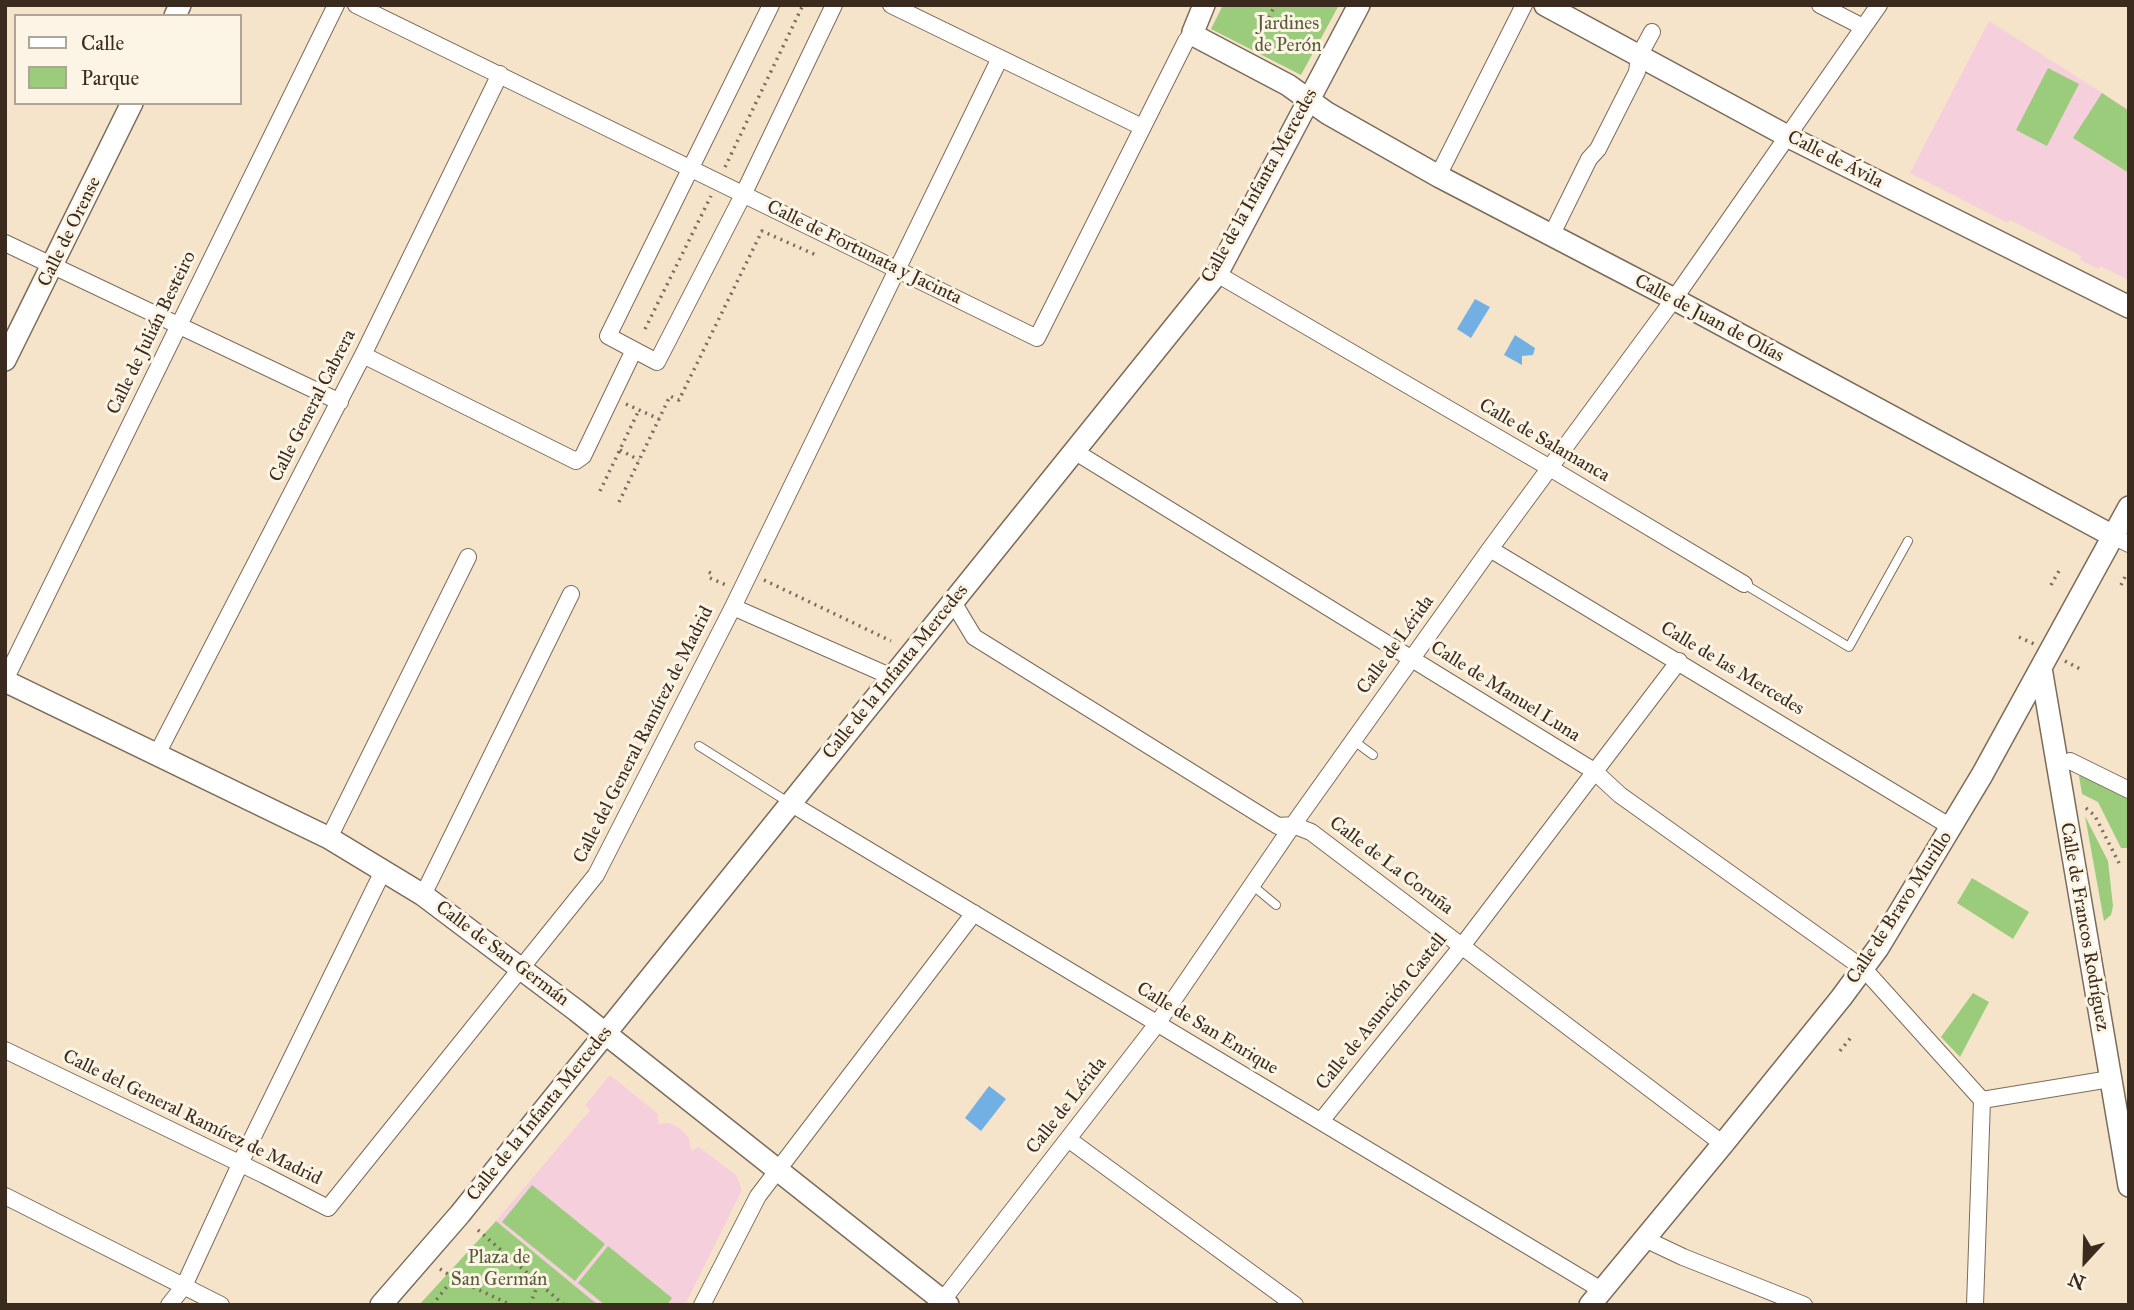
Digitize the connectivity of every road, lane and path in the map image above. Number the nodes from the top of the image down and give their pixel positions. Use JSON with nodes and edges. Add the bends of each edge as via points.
{"nodes":[{"id":1,"x":337,"y":5,"type":"edge"},
{"id":2,"x":356,"y":5,"type":"edge"},
{"id":3,"x":771,"y":5,"type":"edge"},
{"id":4,"x":834,"y":5,"type":"edge"},
{"id":5,"x":891,"y":5,"type":"edge"},
{"id":6,"x":1203,"y":5,"type":"edge"},
{"id":7,"x":1275,"y":5,"type":"edge"},
{"id":8,"x":1359,"y":5,"type":"edge"},
{"id":9,"x":1524,"y":5,"type":"edge"},
{"id":10,"x":1545,"y":5,"type":"edge"},
{"id":11,"x":1820,"y":5,"type":"edge"},
{"id":12,"x":1879,"y":5,"type":"edge"},
{"id":13,"x":1863,"y":27,"type":"junction"},
{"id":14,"x":1193,"y":32,"type":"junction"},
{"id":15,"x":1652,"y":32,"type":"dead end"},
{"id":16,"x":1257,"y":43,"type":"dead end"},
{"id":17,"x":1639,"y":56,"type":"junction"},
{"id":18,"x":1000,"y":58,"type":"junction"},
{"id":19,"x":500,"y":74,"type":"junction"},
{"id":20,"x":1308,"y":97,"type":"junction"},
{"id":21,"x":131,"y":105,"type":"edge"},
{"id":22,"x":1142,"y":127,"type":"junction"},
{"id":23,"x":1789,"y":137,"type":"junction"},
{"id":24,"x":692,"y":168,"type":"junction"},
{"id":25,"x":1440,"y":177,"type":"junction"},
{"id":26,"x":743,"y":195,"type":"junction"},
{"id":27,"x":1551,"y":236,"type":"junction"},
{"id":28,"x":5,"y":243,"type":"edge"},
{"id":29,"x":816,"y":256,"type":"dead end"},
{"id":30,"x":53,"y":267,"type":"junction"},
{"id":31,"x":897,"y":269,"type":"junction"},
{"id":32,"x":1217,"y":274,"type":"junction"},
{"id":33,"x":1674,"y":299,"type":"junction"},
{"id":34,"x":2129,"y":307,"type":"edge"},
{"id":35,"x":179,"y":327,"type":"junction"},
{"id":36,"x":634,"y":350,"type":"junction"},
{"id":37,"x":363,"y":355,"type":"junction"},
{"id":38,"x":5,"y":360,"type":"edge"},
{"id":39,"x":340,"y":402,"type":"junction"},
{"id":40,"x":626,"y":404,"type":"dead end"},
{"id":41,"x":639,"y":410,"type":"junction"},
{"id":42,"x":659,"y":419,"type":"junction"},
{"id":43,"x":620,"y":450,"type":"junction"},
{"id":44,"x":1074,"y":451,"type":"junction"},
{"id":45,"x":639,"y":460,"type":"junction"},
{"id":46,"x":1550,"y":468,"type":"junction"},
{"id":47,"x":600,"y":491,"type":"dead end"},
{"id":48,"x":619,"y":502,"type":"dead end"},
{"id":49,"x":2129,"y":507,"type":"edge"},
{"id":50,"x":2121,"y":540,"type":"edge"},
{"id":51,"x":1908,"y":541,"type":"dead end"},
{"id":52,"x":1490,"y":549,"type":"junction"},
{"id":53,"x":468,"y":557,"type":"dead end"},
{"id":54,"x":2060,"y":569,"type":"dead end"},
{"id":55,"x":2126,"y":575,"type":"dead end"},
{"id":56,"x":763,"y":580,"type":"dead end"},
{"id":57,"x":1744,"y":584,"type":"joint"},
{"id":58,"x":2051,"y":585,"type":"dead end"},
{"id":59,"x":2121,"y":585,"type":"dead end"},
{"id":60,"x":571,"y":594,"type":"dead end"},
{"id":61,"x":953,"y":602,"type":"junction"},
{"id":62,"x":733,"y":607,"type":"junction"},
{"id":63,"x":891,"y":641,"type":"dead end"},
{"id":64,"x":1412,"y":660,"type":"junction"},
{"id":65,"x":1679,"y":661,"type":"junction"},
{"id":66,"x":2041,"y":668,"type":"junction"},
{"id":67,"x":892,"y":677,"type":"junction"},
{"id":68,"x":5,"y":681,"type":"edge"},
{"id":69,"x":1353,"y":741,"type":"junction"},
{"id":70,"x":699,"y":746,"type":"dead end"},
{"id":71,"x":157,"y":754,"type":"junction"},
{"id":72,"x":1373,"y":755,"type":"dead end"},
{"id":73,"x":2070,"y":761,"type":"dead end"},
{"id":74,"x":1594,"y":771,"type":"junction"},
{"id":75,"x":2129,"y":790,"type":"edge"},
{"id":76,"x":790,"y":803,"type":"junction"},
{"id":77,"x":2078,"y":808,"type":"dead end"},
{"id":78,"x":1293,"y":825,"type":"junction"},
{"id":79,"x":1951,"y":827,"type":"junction"},
{"id":80,"x":329,"y":838,"type":"junction"},
{"id":81,"x":2119,"y":863,"type":"dead end"},
{"id":82,"x":384,"y":869,"type":"junction"},
{"id":83,"x":1252,"y":885,"type":"junction"},
{"id":84,"x":423,"y":895,"type":"junction"},
{"id":85,"x":1276,"y":905,"type":"dead end"},
{"id":86,"x":974,"y":913,"type":"junction"},
{"id":87,"x":1462,"y":946,"type":"junction"},
{"id":88,"x":522,"y":968,"type":"junction"},
{"id":89,"x":1864,"y":969,"type":"junction"},
{"id":90,"x":1157,"y":1024,"type":"junction"},
{"id":91,"x":605,"y":1034,"type":"junction"},
{"id":92,"x":1852,"y":1036,"type":"dead end"},
{"id":93,"x":5,"y":1050,"type":"edge"},
{"id":94,"x":1839,"y":1051,"type":"dead end"},
{"id":95,"x":2110,"y":1079,"type":"junction"},
{"id":96,"x":1982,"y":1100,"type":"junction"},
{"id":97,"x":1321,"y":1121,"type":"junction"},
{"id":98,"x":1068,"y":1139,"type":"junction"},
{"id":99,"x":1723,"y":1144,"type":"junction"},
{"id":100,"x":240,"y":1164,"type":"junction"},
{"id":101,"x":777,"y":1170,"type":"junction"},
{"id":102,"x":2129,"y":1186,"type":"edge"},
{"id":103,"x":5,"y":1196,"type":"edge"},
{"id":104,"x":478,"y":1230,"type":"dead end"},
{"id":105,"x":1645,"y":1239,"type":"junction"},
{"id":106,"x":440,"y":1269,"type":"dead end"},
{"id":107,"x":454,"y":1278,"type":"junction"},
{"id":108,"x":538,"y":1284,"type":"junction"},
{"id":109,"x":184,"y":1286,"type":"junction"},
{"id":110,"x":1596,"y":1298,"type":"edge"},
{"id":111,"x":561,"y":1303,"type":"edge"},
{"id":112,"x":944,"y":1303,"type":"edge"},
{"id":113,"x":169,"y":1305,"type":"edge"},
{"id":114,"x":221,"y":1305,"type":"edge"},
{"id":115,"x":381,"y":1305,"type":"edge"},
{"id":116,"x":432,"y":1305,"type":"edge"},
{"id":117,"x":511,"y":1305,"type":"edge"},
{"id":118,"x":530,"y":1305,"type":"edge"},
{"id":119,"x":702,"y":1305,"type":"edge"},
{"id":120,"x":1295,"y":1305,"type":"edge"},
{"id":121,"x":1804,"y":1305,"type":"edge"},
{"id":122,"x":1975,"y":1305,"type":"edge"}],
"edges":[{"from":1,"to":35,"type":"street","name":"Calle de Julián Besteiro"},
{"from":2,"to":19,"type":"street","name":"Calle de Fortunata y Jacinta"},
{"from":3,"to":24,"type":"street"},
{"from":4,"to":26,"type":"street"},
{"from":5,"to":18,"type":"street"},
{"from":6,"to":14,"type":"street","name":"Calle de Fortunata y Jacinta"},
{"from":7,"to":16,"type":"path"},
{"from":8,"to":20,"type":"street","name":"Calle de la Infanta Mercedes"},
{"from":9,"to":25,"type":"street"},
{"from":10,"to":17,"type":"street","name":"Calle de Ávila"},
{"from":11,"to":13,"type":"street"},
{"from":12,"to":13,"type":"street","name":"Calle de Lérida"},
{"from":13,"to":23,"type":"street","name":"Calle de Lérida"},
{"from":14,"to":20,"type":"street","name":"Calle de Juan de Olías"},
{"from":14,"to":22,"type":"street","name":"Calle de Fortunata y Jacinta"},
{"from":15,"to":17,"type":"street"},
{"from":17,"to":23,"type":"street","name":"Calle de Ávila"},
{"from":17,"to":27,"type":"street","via":[[1637,72]]},
{"from":18,"to":22,"type":"street"},
{"from":18,"to":31,"type":"street","name":"Calle del General Ramírez de Madrid"},
{"from":19,"to":24,"type":"street","name":"Calle de Fortunata y Jacinta"},
{"from":19,"to":37,"type":"street","name":"Calle General Cabrera"},
{"from":20,"to":25,"type":"street","name":"Calle de Juan de Olías","via":[[1327,113]]},
{"from":20,"to":32,"type":"street","name":"Calle de la Infanta Mercedes"},
{"from":21,"to":30,"type":"street","name":"Calle de Orense"},
{"from":22,"to":31,"type":"street","name":"Calle de Fortunata y Jacinta","via":[[1037,338]]},
{"from":23,"to":33,"type":"street","name":"Calle de Lérida"},
{"from":23,"to":34,"type":"street","name":"Calle de Ávila"},
{"from":24,"to":26,"type":"street","name":"Calle de Fortunata y Jacinta"},
{"from":24,"to":36,"type":"street","via":[[608,336]]},
{"from":25,"to":27,"type":"street","name":"Calle de Juan de Olías"},
{"from":26,"to":31,"type":"street","name":"Calle de Fortunata y Jacinta"},
{"from":26,"to":36,"type":"street","via":[[657,362]]},
{"from":27,"to":33,"type":"street","name":"Calle de Juan de Olías"},
{"from":28,"to":30,"type":"street"},
{"from":29,"to":42,"type":"path","via":[[762,231],[679,400],[670,396]]},
{"from":30,"to":35,"type":"street"},
{"from":30,"to":38,"type":"street","name":"Calle de Orense"},
{"from":31,"to":62,"type":"street","name":"Calle del General Ramírez de Madrid"},
{"from":32,"to":44,"type":"street","name":"Calle de la Infanta Mercedes"},
{"from":32,"to":46,"type":"street","name":"Calle de Salamanca"},
{"from":33,"to":46,"type":"street","name":"Calle de Lérida"},
{"from":33,"to":50,"type":"street","name":"Calle de Juan de Olías"},
{"from":35,"to":39,"type":"street"},
{"from":35,"to":68,"type":"street","name":"Calle de Julián Besteiro"},
{"from":36,"to":37,"type":"street","via":[[583,456],[576,461]]},
{"from":37,"to":39,"type":"street","name":"Calle General Cabrera"},
{"from":39,"to":71,"type":"street","name":"Calle General Cabrera"},
{"from":40,"to":41,"type":"path"},
{"from":41,"to":42,"type":"path"},
{"from":41,"to":43,"type":"path"},
{"from":42,"to":45,"type":"path"},
{"from":43,"to":45,"type":"path"},
{"from":43,"to":47,"type":"path"},
{"from":44,"to":61,"type":"street","name":"Calle de la Infanta Mercedes"},
{"from":44,"to":64,"type":"street","name":"Calle de Manuel Luna"},
{"from":45,"to":48,"type":"path"},
{"from":46,"to":52,"type":"street","name":"Calle de Lérida"},
{"from":46,"to":57,"type":"street","name":"Calle de Salamanca"},
{"from":49,"to":50,"type":"street","name":"Calle de Bravo Murillo"},
{"from":50,"to":66,"type":"street","name":"Calle de Bravo Murillo"},
{"from":51,"to":57,"type":"lane","name":"Calle de Salamanca","via":[[1849,647]]},
{"from":52,"to":64,"type":"street","name":"Calle de Lérida"},
{"from":52,"to":65,"type":"street","name":"Calle de las Mercedes"},
{"from":53,"to":80,"type":"street"},
{"from":54,"to":58,"type":"path"},
{"from":55,"to":59,"type":"path"},
{"from":56,"to":63,"type":"path"},
{"from":60,"to":84,"type":"street"},
{"from":61,"to":67,"type":"street","name":"Calle de la Infanta Mercedes"},
{"from":61,"to":78,"type":"street","name":"Calle de La Coruña","via":[[974,637],[1278,826]]},
{"from":62,"to":67,"type":"street"},
{"from":62,"to":88,"type":"street","name":"Calle del General Ramírez de Madrid","via":[[596,875]]},
{"from":64,"to":69,"type":"street","name":"Calle de Lérida"},
{"from":64,"to":74,"type":"street","name":"Calle de Manuel Luna"},
{"from":65,"to":74,"type":"street","name":"Calle de Asunción Castell"},
{"from":65,"to":79,"type":"street","name":"Calle de las Mercedes"},
{"from":66,"to":79,"type":"street","name":"Calle de Bravo Murillo"},
{"from":66,"to":95,"type":"street","name":"Calle de Francos Rodríguez"},
{"from":67,"to":76,"type":"street","name":"Calle de la Infanta Mercedes"},
{"from":68,"to":71,"type":"street","name":"Calle de San Germán"},
{"from":69,"to":72,"type":"lane"},
{"from":69,"to":78,"type":"street","name":"Calle de Lérida"},
{"from":70,"to":76,"type":"lane"},
{"from":71,"to":80,"type":"street","name":"Calle de San Germán"},
{"from":73,"to":75,"type":"street"},
{"from":74,"to":87,"type":"street","name":"Calle de Asunción Castell"},
{"from":74,"to":89,"type":"street","name":"Calle de Manuel Luna","via":[[1620,795]]},
{"from":76,"to":86,"type":"street","name":"Calle de San Enrique"},
{"from":76,"to":91,"type":"street","name":"Calle de la Infanta Mercedes"},
{"from":77,"to":81,"type":"path","via":[[2095,816]]},
{"from":78,"to":83,"type":"street","name":"Calle de Lérida"},
{"from":78,"to":87,"type":"street","name":"Calle de La Coruña","via":[[1311,832]]},
{"from":79,"to":89,"type":"street","name":"Calle de Bravo Murillo"},
{"from":80,"to":82,"type":"street","name":"Calle de San Germán"},
{"from":82,"to":84,"type":"street","name":"Calle de San Germán"},
{"from":82,"to":100,"type":"street"},
{"from":83,"to":85,"type":"lane"},
{"from":83,"to":90,"type":"street","name":"Calle de Lérida"},
{"from":84,"to":88,"type":"street","name":"Calle de San Germán"},
{"from":86,"to":90,"type":"street","name":"Calle de San Enrique"},
{"from":86,"to":101,"type":"street"},
{"from":87,"to":97,"type":"street","name":"Calle de Asunción Castell"},
{"from":87,"to":99,"type":"street","name":"Calle de La Coruña"},
{"from":88,"to":91,"type":"street","name":"Calle de San Germán"},
{"from":88,"to":100,"type":"street","name":"Calle del General Ramírez de Madrid","via":[[328,1208]]},
{"from":89,"to":96,"type":"street","name":"Calle de Manuel Luna"},
{"from":89,"to":99,"type":"street","name":"Calle de Bravo Murillo"},
{"from":90,"to":97,"type":"street","name":"Calle de San Enrique"},
{"from":90,"to":98,"type":"street","name":"Calle de Lérida"},
{"from":91,"to":101,"type":"street","name":"Calle de San Germán"},
{"from":91,"to":115,"type":"street","name":"Calle de la Infanta Mercedes"},
{"from":92,"to":94,"type":"path"},
{"from":93,"to":100,"type":"street","name":"Calle del General Ramírez de Madrid"},
{"from":95,"to":96,"type":"street"},
{"from":95,"to":102,"type":"street","name":"Calle de Francos Rodríguez"},
{"from":96,"to":122,"type":"street"},
{"from":97,"to":110,"type":"street","name":"Calle de San Enrique"},
{"from":98,"to":112,"type":"street","name":"Calle de Lérida"},
{"from":98,"to":120,"type":"street"},
{"from":99,"to":105,"type":"street","name":"Calle de Bravo Murillo"},
{"from":100,"to":109,"type":"street"},
{"from":101,"to":112,"type":"street","name":"Calle de San Germán"},
{"from":101,"to":119,"type":"street","via":[[758,1196]]},
{"from":103,"to":109,"type":"street"},
{"from":104,"to":108,"type":"path"},
{"from":105,"to":110,"type":"street","name":"Calle de Bravo Murillo"},
{"from":105,"to":121,"type":"street"},
{"from":106,"to":107,"type":"path"},
{"from":107,"to":116,"type":"path"},
{"from":107,"to":117,"type":"path"},
{"from":108,"to":111,"type":"path"},
{"from":108,"to":118,"type":"path"},
{"from":109,"to":113,"type":"street"},
{"from":109,"to":114,"type":"street"}]}
